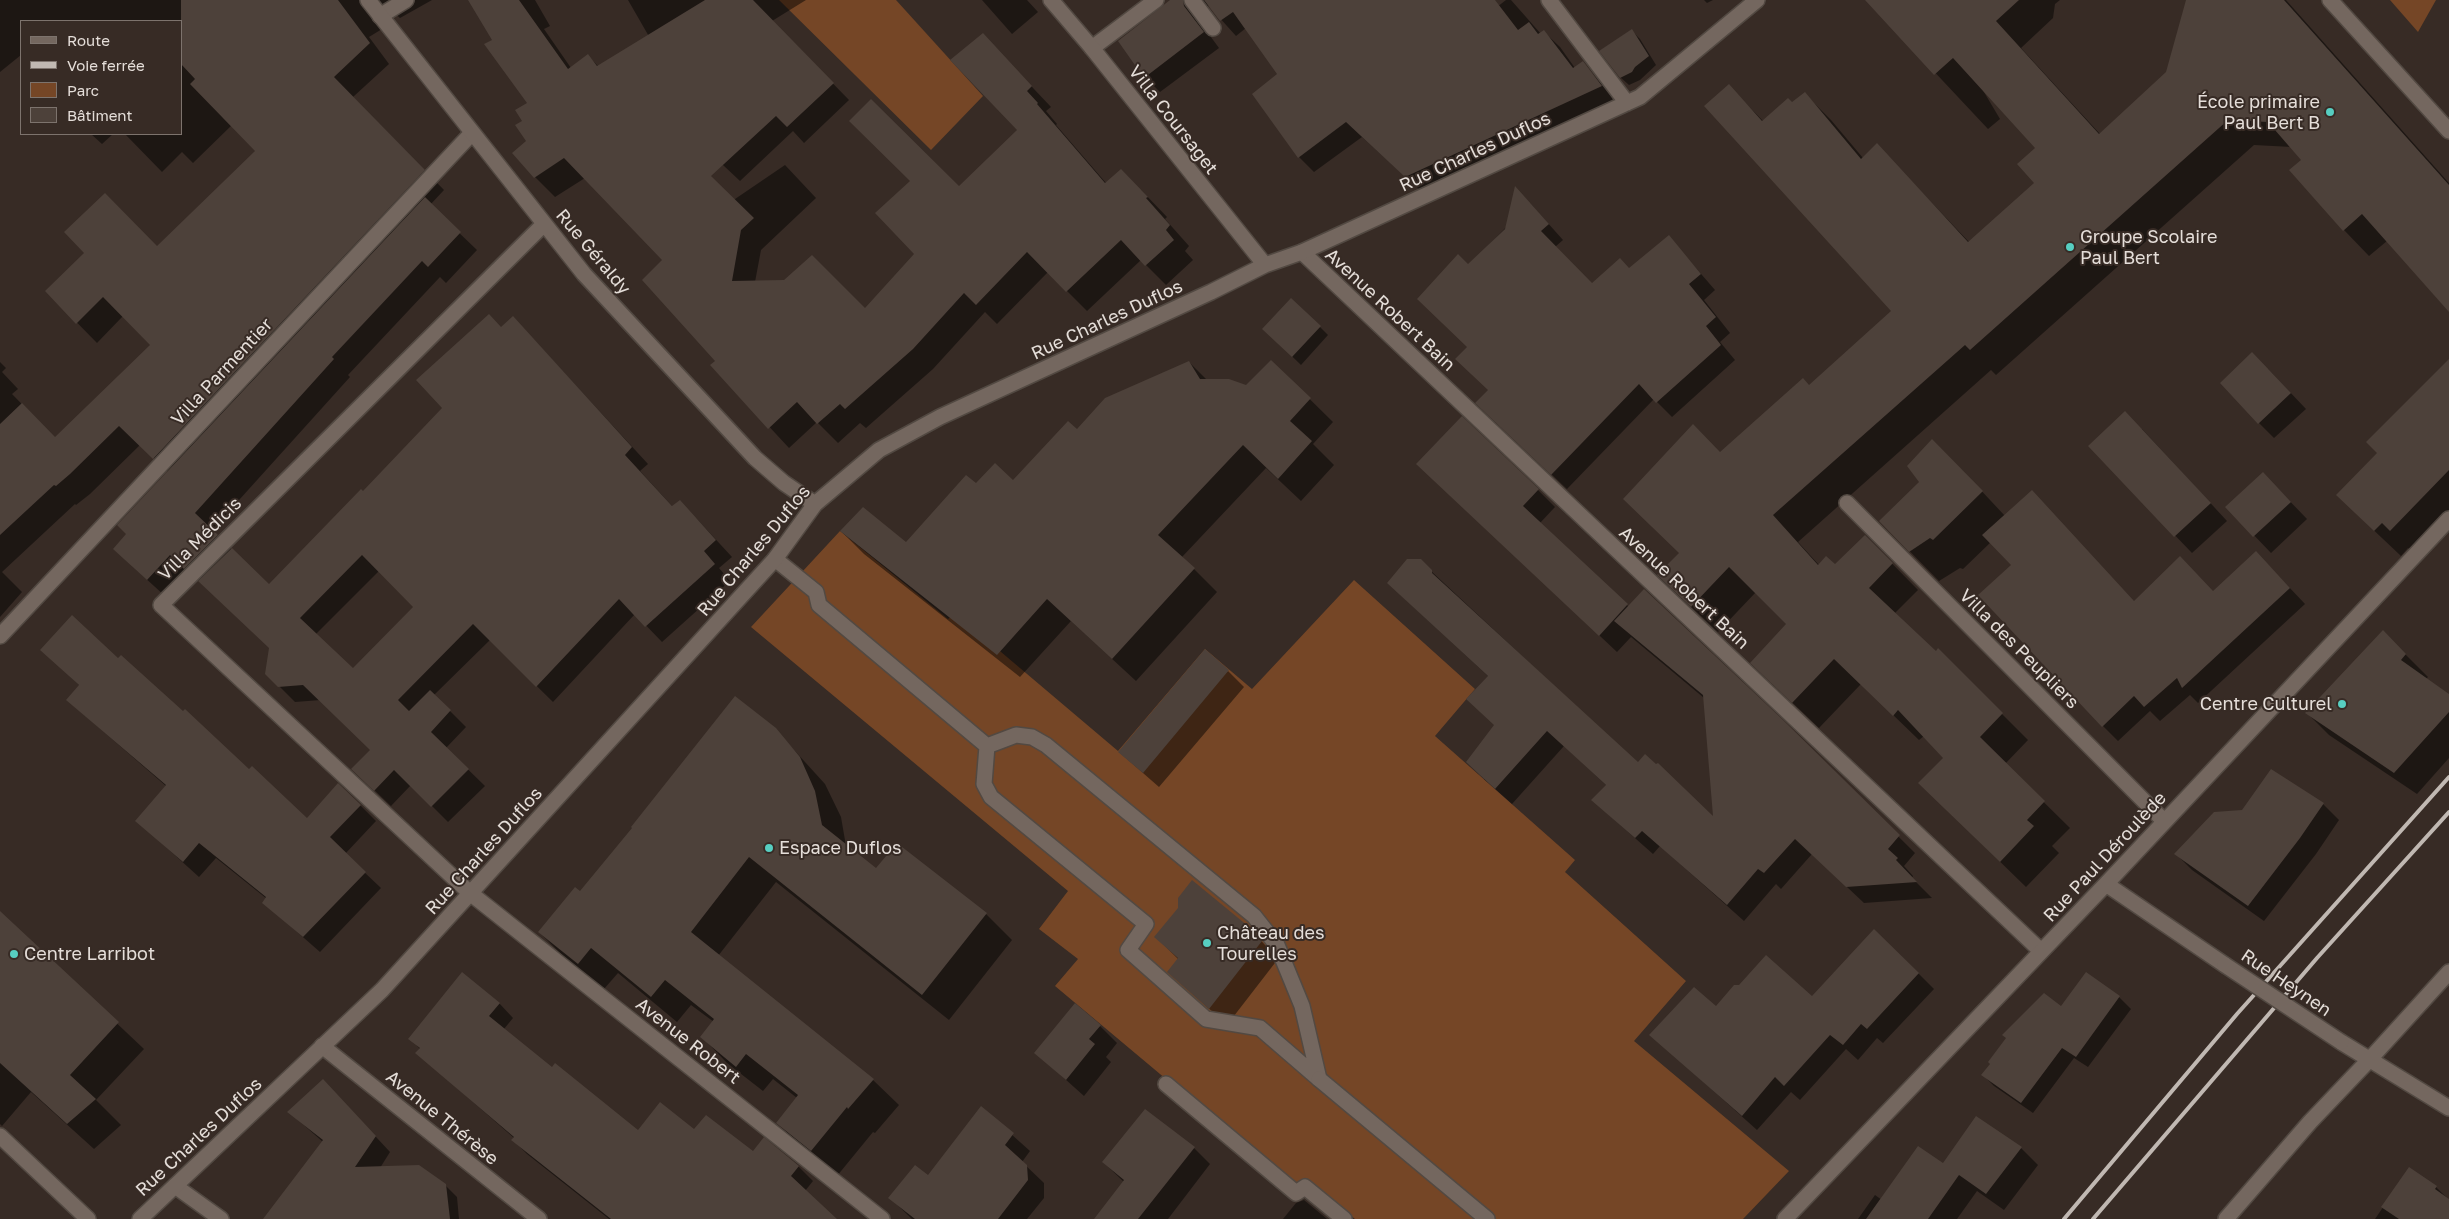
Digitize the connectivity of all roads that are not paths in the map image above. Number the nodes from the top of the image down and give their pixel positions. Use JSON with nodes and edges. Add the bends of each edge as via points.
{"nodes":[{"id":1,"x":368,"y":0,"type":"edge"},
{"id":2,"x":406,"y":0,"type":"edge"},
{"id":3,"x":1051,"y":0,"type":"edge"},
{"id":4,"x":1156,"y":0,"type":"edge"},
{"id":5,"x":1192,"y":0,"type":"edge"},
{"id":6,"x":1549,"y":0,"type":"edge"},
{"id":7,"x":1757,"y":0,"type":"edge"},
{"id":8,"x":2330,"y":0,"type":"edge"},
{"id":9,"x":380,"y":16,"type":"junction"},
{"id":10,"x":1214,"y":28,"type":"dead end"},
{"id":11,"x":1092,"y":48,"type":"junction"},
{"id":12,"x":1627,"y":103,"type":"junction"},
{"id":13,"x":2449,"y":131,"type":"edge"},
{"id":14,"x":472,"y":133,"type":"junction"},
{"id":15,"x":544,"y":224,"type":"junction"},
{"id":16,"x":1302,"y":252,"type":"junction"},
{"id":17,"x":1265,"y":265,"type":"junction"},
{"id":18,"x":1847,"y":503,"type":"dead end"},
{"id":19,"x":815,"y":504,"type":"junction"},
{"id":20,"x":2449,"y":519,"type":"edge"},
{"id":21,"x":775,"y":559,"type":"junction"},
{"id":22,"x":0,"y":636,"type":"edge"},
{"id":23,"x":987,"y":746,"type":"junction"},
{"id":24,"x":2164,"y":821,"type":"junction"},
{"id":25,"x":2106,"y":884,"type":"junction"},
{"id":26,"x":470,"y":893,"type":"junction"},
{"id":27,"x":2041,"y":951,"type":"junction"},
{"id":28,"x":2449,"y":972,"type":"edge"},
{"id":29,"x":322,"y":1046,"type":"junction"},
{"id":30,"x":2370,"y":1060,"type":"junction"},
{"id":31,"x":1319,"y":1079,"type":"junction"},
{"id":32,"x":1166,"y":1084,"type":"dead end"},
{"id":33,"x":2449,"y":1108,"type":"edge"},
{"id":34,"x":0,"y":1136,"type":"edge"},
{"id":35,"x":175,"y":1186,"type":"junction"},
{"id":36,"x":88,"y":1219,"type":"edge"},
{"id":37,"x":140,"y":1219,"type":"edge"},
{"id":38,"x":221,"y":1219,"type":"edge"},
{"id":39,"x":539,"y":1219,"type":"edge"},
{"id":40,"x":882,"y":1219,"type":"edge"},
{"id":41,"x":1344,"y":1219,"type":"edge"},
{"id":42,"x":1487,"y":1219,"type":"edge"},
{"id":43,"x":1785,"y":1219,"type":"edge"},
{"id":44,"x":2226,"y":1219,"type":"edge"}],
"edges":[{"from":1,"to":9,"type":"street","name":"Rue Géraldy"},
{"from":2,"to":9,"type":"street"},
{"from":3,"to":11,"type":"street","name":"Villa Coursaget"},
{"from":4,"to":11,"type":"street"},
{"from":5,"to":10,"type":"street"},
{"from":6,"to":12,"type":"street"},
{"from":7,"to":12,"type":"street","name":"Rue Charles Duflos","via":[[1645,92]]},
{"from":8,"to":13,"type":"street"},
{"from":9,"to":14,"type":"street","name":"Rue Géraldy"},
{"from":11,"to":17,"type":"street","name":"Villa Coursaget"},
{"from":12,"to":16,"type":"street","name":"Rue Charles Duflos"},
{"from":14,"to":15,"type":"street","name":"Rue Géraldy"},
{"from":14,"to":22,"type":"street","name":"Villa Parmentier"},
{"from":15,"to":19,"type":"street","name":"Rue Géraldy","via":[[584,274],[755,458]]},
{"from":15,"to":26,"type":"street","name":"Villa Médicis","via":[[161,605]]},
{"from":16,"to":17,"type":"street","name":"Rue Charles Duflos"},
{"from":16,"to":27,"type":"street","name":"Avenue Robert Bain"},
{"from":17,"to":19,"type":"street","name":"Rue Charles Duflos","via":[[940,416],[879,450]]},
{"from":18,"to":24,"type":"street","name":"Villa des Peupliers"},
{"from":19,"to":21,"type":"street","name":"Rue Charles Duflos"},
{"from":20,"to":24,"type":"street","name":"Rue Paul Déroulède"},
{"from":21,"to":23,"type":"street","via":[[816,592],[819,605]]},
{"from":21,"to":26,"type":"street","name":"Rue Charles Duflos"},
{"from":23,"to":31,"type":"street","via":[[1016,735],[1046,745],[1254,916],[1277,945],[1302,1006]]},
{"from":23,"to":31,"type":"street","via":[[984,784],[992,797],[1146,924],[1128,950],[1206,1019],[1260,1028]]},
{"from":24,"to":25,"type":"street","name":"Rue Paul Déroulède"},
{"from":25,"to":27,"type":"street","name":"Rue Paul Déroulède"},
{"from":25,"to":30,"type":"street","name":"Rue Heynen","bridge":true},
{"from":26,"to":29,"type":"street","name":"Rue Charles Duflos","via":[[382,990]]},
{"from":26,"to":40,"type":"street","name":"Avenue Robert"},
{"from":27,"to":43,"type":"street","name":"Rue Paul Déroulède"},
{"from":28,"to":30,"type":"street"},
{"from":29,"to":35,"type":"street","name":"Rue Charles Duflos"},
{"from":29,"to":39,"type":"street","name":"Avenue Thérèse"},
{"from":30,"to":33,"type":"street","name":"Rue Heynen"},
{"from":30,"to":44,"type":"street","via":[[2310,1122]]},
{"from":31,"to":42,"type":"street"},
{"from":32,"to":41,"type":"street","via":[[1296,1192],[1305,1187]]},
{"from":34,"to":36,"type":"street"},
{"from":35,"to":37,"type":"street","name":"Rue Charles Duflos"},
{"from":35,"to":38,"type":"street"}]}
